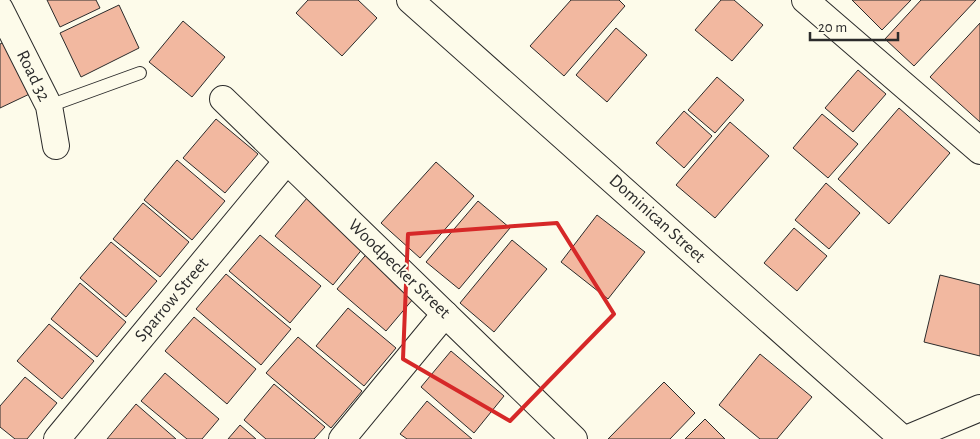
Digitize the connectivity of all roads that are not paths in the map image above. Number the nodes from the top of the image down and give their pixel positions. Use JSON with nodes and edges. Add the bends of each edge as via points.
{"nodes":[{"id":1,"x":410,"y":0,"type":"edge"},
{"id":2,"x":805,"y":0,"type":"edge"},
{"id":3,"x":0,"y":9,"type":"edge"},
{"id":4,"x":140,"y":73,"type":"dead end"},
{"id":5,"x":223,"y":99,"type":"dead end"},
{"id":6,"x":49,"y":106,"type":"junction"},
{"id":7,"x":56,"y":146,"type":"dead end"},
{"id":8,"x":980,"y":151,"type":"edge"},
{"id":9,"x":287,"y":161,"type":"junction"},
{"id":10,"x":445,"y":314,"type":"junction"},
{"id":11,"x":980,"y":408,"type":"edge"},
{"id":12,"x":57,"y":439,"type":"edge"},
{"id":13,"x":342,"y":439,"type":"edge"},
{"id":14,"x":574,"y":439,"type":"edge"},
{"id":15,"x":903,"y":439,"type":"edge"},
{"id":16,"x":906,"y":439,"type":"edge"}],
"edges":[{"from":1,"to":15,"type":"street","name":"Dominican Street"},
{"from":2,"to":8,"type":"street"},
{"from":3,"to":6,"type":"street","name":"Road 32"},
{"from":4,"to":6,"type":"lane"},
{"from":5,"to":9,"type":"street","name":"Woodpecker Street"},
{"from":6,"to":7,"type":"street","name":"Road 32"},
{"from":9,"to":10,"type":"street","name":"Woodpecker Street"},
{"from":9,"to":12,"type":"street","name":"Sparrow Street"},
{"from":10,"to":13,"type":"street"},
{"from":10,"to":14,"type":"street","name":"Woodpecker Street"},
{"from":11,"to":16,"type":"street"}]}
